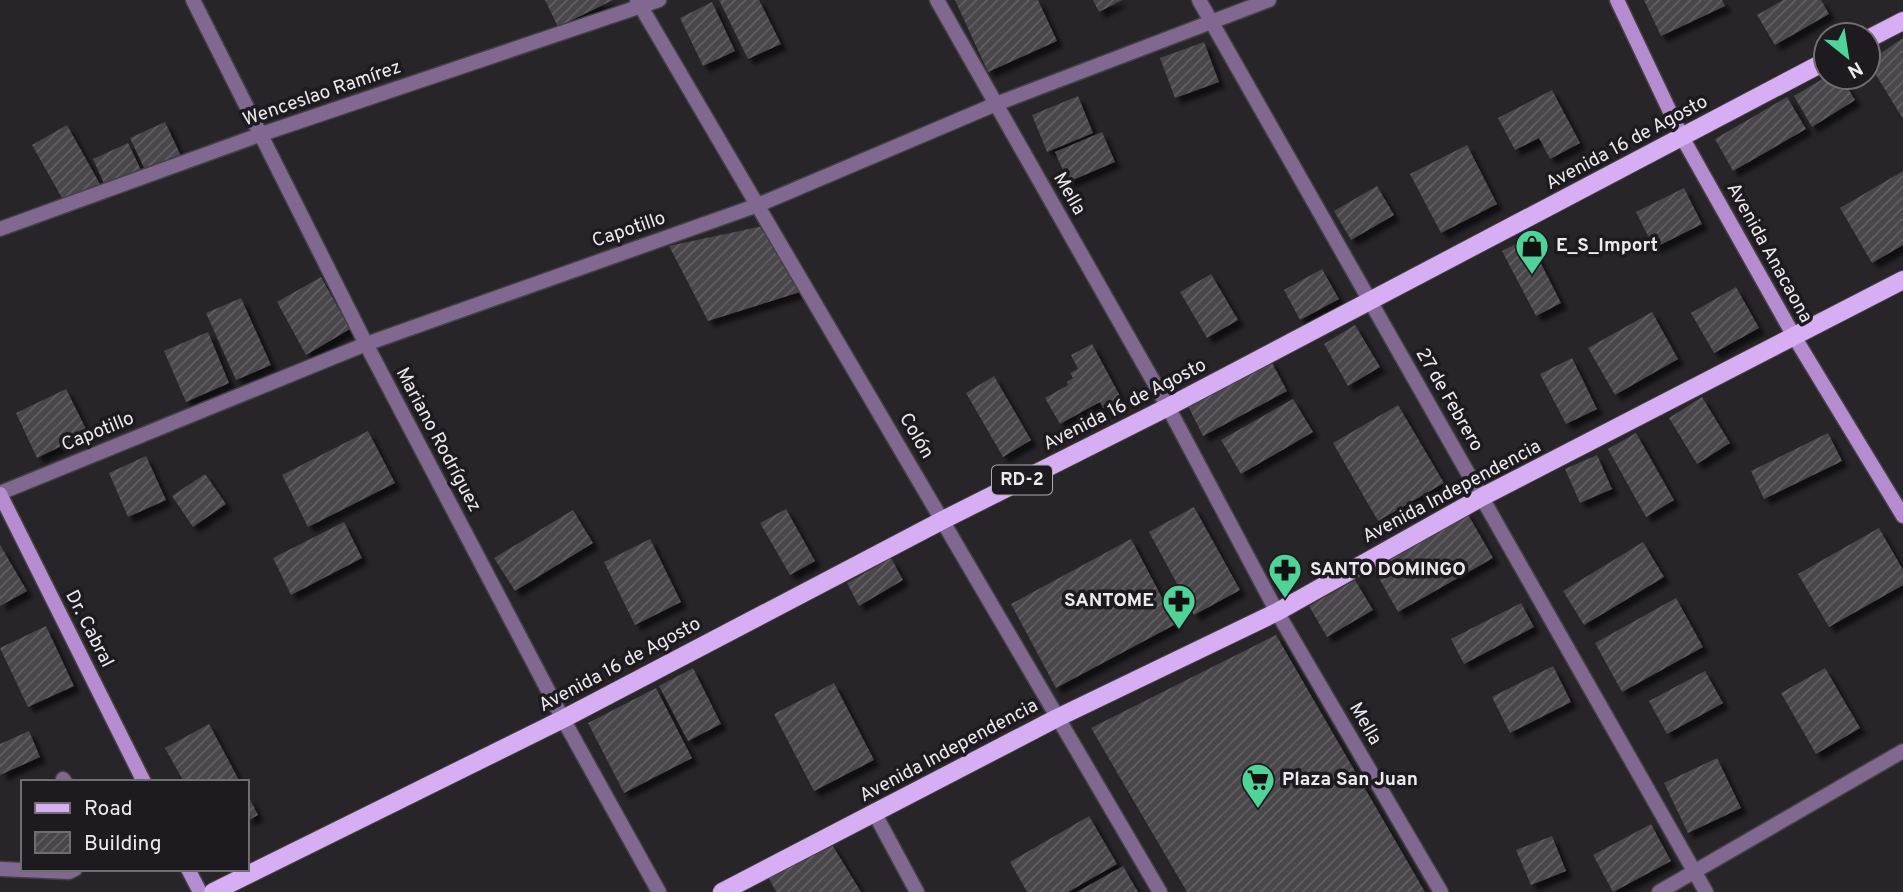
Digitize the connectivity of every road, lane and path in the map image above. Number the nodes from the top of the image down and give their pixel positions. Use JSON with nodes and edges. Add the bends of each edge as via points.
{"nodes":[{"id":1,"x":193,"y":0,"type":"edge"},
{"id":2,"x":659,"y":0,"type":"edge"},
{"id":3,"x":937,"y":0,"type":"edge"},
{"id":4,"x":1199,"y":0,"type":"edge"},
{"id":5,"x":1269,"y":0,"type":"edge"},
{"id":6,"x":1616,"y":0,"type":"edge"},
{"id":7,"x":639,"y":4,"type":"edge"},
{"id":8,"x":1903,"y":21,"type":"edge"},
{"id":9,"x":1212,"y":22,"type":"junction"},
{"id":10,"x":1882,"y":32,"type":"edge"},
{"id":11,"x":1812,"y":68,"type":"edge"},
{"id":12,"x":996,"y":104,"type":"junction"},
{"id":13,"x":259,"y":135,"type":"junction"},
{"id":14,"x":1682,"y":137,"type":"junction"},
{"id":15,"x":758,"y":205,"type":"junction"},
{"id":16,"x":0,"y":229,"type":"edge"},
{"id":17,"x":1903,"y":280,"type":"edge"},
{"id":18,"x":1371,"y":303,"type":"junction"},
{"id":19,"x":1795,"y":338,"type":"junction"},
{"id":20,"x":366,"y":344,"type":"junction"},
{"id":21,"x":1168,"y":408,"type":"junction"},
{"id":22,"x":0,"y":494,"type":"edge"},
{"id":23,"x":1482,"y":497,"type":"junction"},
{"id":24,"x":1903,"y":516,"type":"edge"},
{"id":25,"x":943,"y":520,"type":"junction"},
{"id":26,"x":1277,"y":612,"type":"junction"},
{"id":27,"x":1057,"y":718,"type":"junction"},
{"id":28,"x":563,"y":719,"type":"junction"},
{"id":29,"x":1903,"y":751,"type":"edge"},
{"id":30,"x":143,"y":780,"type":"edge"},
{"id":31,"x":875,"y":814,"type":"junction"},
{"id":32,"x":0,"y":869,"type":"edge"},
{"id":33,"x":21,"y":870,"type":"edge"},
{"id":34,"x":46,"y":871,"type":"edge"},
{"id":35,"x":71,"y":871,"type":"edge"},
{"id":36,"x":189,"y":871,"type":"edge"},
{"id":37,"x":1695,"y":872,"type":"junction"},
{"id":38,"x":200,"y":892,"type":"edge"},
{"id":39,"x":214,"y":892,"type":"edge"},
{"id":40,"x":659,"y":892,"type":"edge"},
{"id":41,"x":722,"y":892,"type":"edge"},
{"id":42,"x":917,"y":892,"type":"edge"},
{"id":43,"x":1160,"y":892,"type":"edge"},
{"id":44,"x":1441,"y":892,"type":"edge"},
{"id":45,"x":1659,"y":892,"type":"edge"},
{"id":46,"x":1706,"y":892,"type":"edge"}],
"edges":[{"from":1,"to":13,"type":"street","name":"Mariano Rodríguez"},
{"from":2,"to":7,"type":"street","name":"Wenceslao Ramírez"},
{"from":3,"to":12,"type":"street","name":"Mella"},
{"from":4,"to":9,"type":"street","name":"27 de Febrero"},
{"from":5,"to":9,"type":"street","name":"Capotillo"},
{"from":6,"to":14,"type":"street","name":"Avenida Anacaona"},
{"from":7,"to":13,"type":"street","name":"Wenceslao Ramírez"},
{"from":7,"to":15,"type":"street","name":"Colón"},
{"from":8,"to":10,"type":"main road"},
{"from":9,"to":12,"type":"street","name":"Capotillo"},
{"from":9,"to":18,"type":"street","name":"27 de Febrero"},
{"from":11,"to":14,"type":"main road","name":"Avenida 16 de Agosto","number":"RD-2"},
{"from":12,"to":15,"type":"street","name":"Capotillo"},
{"from":12,"to":21,"type":"street","name":"Mella"},
{"from":13,"to":16,"type":"street","name":"Wenceslao Ramírez"},
{"from":13,"to":20,"type":"street","name":"Mariano Rodríguez"},
{"from":14,"to":18,"type":"main road","name":"Avenida 16 de Agosto","number":"RD-2"},
{"from":14,"to":19,"type":"street","name":"Avenida Anacaona"},
{"from":15,"to":20,"type":"street","name":"Capotillo"},
{"from":15,"to":25,"type":"street","name":"Colón"},
{"from":17,"to":19,"type":"main road","name":"Avenida Independencia"},
{"from":18,"to":21,"type":"main road","name":"Avenida 16 de Agosto","number":"RD-2"},
{"from":18,"to":23,"type":"street","name":"27 de Febrero"},
{"from":19,"to":23,"type":"main road","name":"Avenida Independencia"},
{"from":19,"to":24,"type":"street","name":"Avenida Anacaona"},
{"from":20,"to":22,"type":"street","name":"Capotillo"},
{"from":20,"to":28,"type":"street","name":"Mariano Rodríguez"},
{"from":21,"to":25,"type":"main road","name":"Avenida 16 de Agosto","number":"RD-2"},
{"from":21,"to":26,"type":"street","name":"Mella"},
{"from":22,"to":30,"type":"street","name":"Dr. Cabral"},
{"from":23,"to":26,"type":"main road","name":"Avenida Independencia"},
{"from":23,"to":37,"type":"street","name":"27 de Febrero"},
{"from":25,"to":27,"type":"street","name":"Colón"},
{"from":25,"to":28,"type":"main road","name":"Avenida 16 de Agosto","number":"RD-2"},
{"from":26,"to":27,"type":"main road","name":"Avenida Independencia"},
{"from":26,"to":44,"type":"street","name":"Mella"},
{"from":27,"to":31,"type":"main road","name":"Avenida Independencia"},
{"from":27,"to":43,"type":"street","name":"Colón"},
{"from":28,"to":39,"type":"main road","name":"Avenida 16 de Agosto","number":"RD-2"},
{"from":28,"to":40,"type":"street","name":"Mariano Rodríguez"},
{"from":29,"to":37,"type":"street"},
{"from":31,"to":41,"type":"main road","name":"Avenida Independencia"},
{"from":31,"to":42,"type":"street"},
{"from":32,"to":33,"type":"street"},
{"from":34,"to":35,"type":"street"},
{"from":36,"to":38,"type":"street"},
{"from":37,"to":45,"type":"street"},
{"from":37,"to":46,"type":"street","name":"27 de Febrero"}]}
